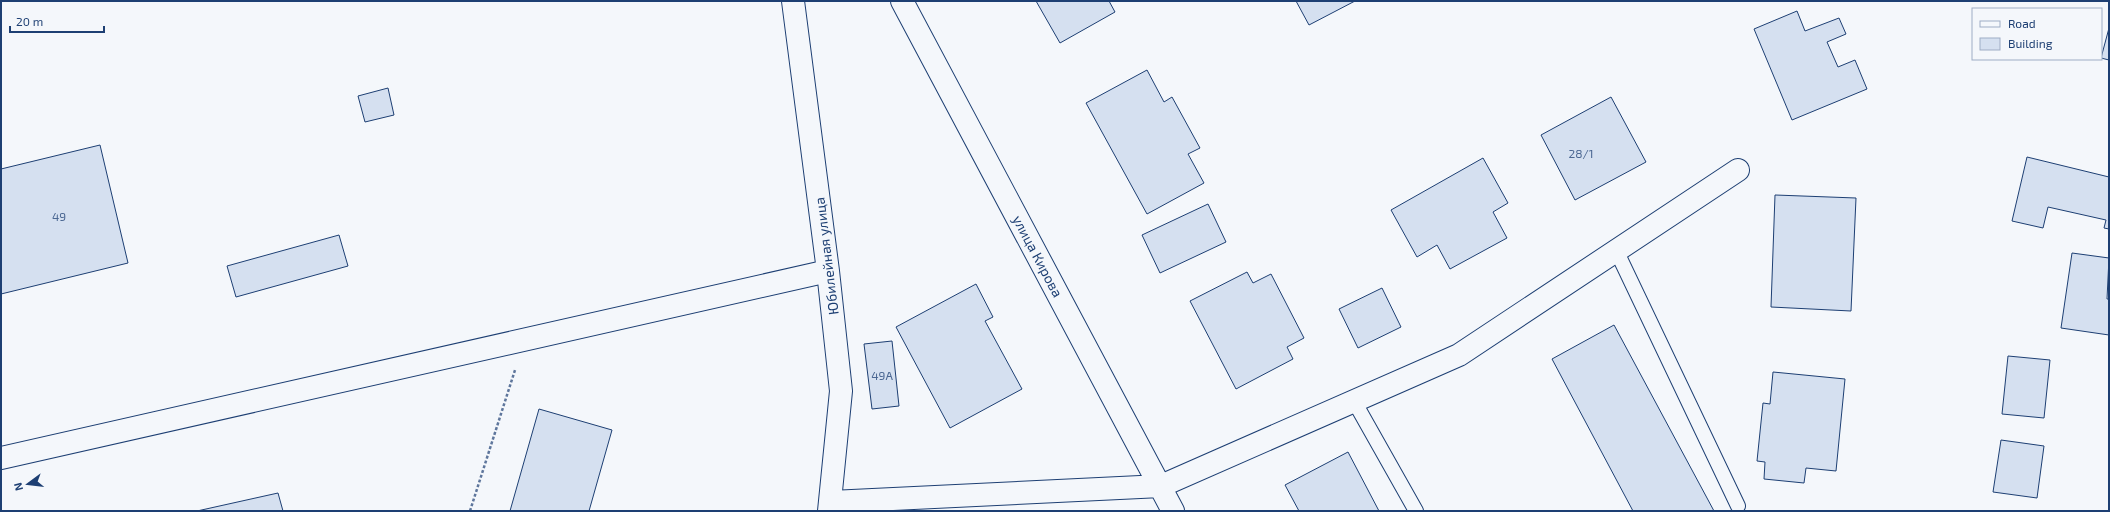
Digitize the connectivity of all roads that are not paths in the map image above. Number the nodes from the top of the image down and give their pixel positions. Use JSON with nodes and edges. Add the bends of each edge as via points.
{"nodes":[{"id":1,"x":793,"y":1,"type":"edge"},
{"id":2,"x":902,"y":1,"type":"edge"},
{"id":3,"x":1738,"y":170,"type":"dead end"},
{"id":4,"x":1616,"y":250,"type":"junction"},
{"id":5,"x":828,"y":271,"type":"junction"},
{"id":6,"x":1354,"y":401,"type":"junction"},
{"id":7,"x":1,"y":458,"type":"edge"},
{"id":8,"x":1161,"y":486,"type":"junction"},
{"id":9,"x":1738,"y":506,"type":"dead end"},
{"id":10,"x":830,"y":507,"type":"edge"},
{"id":11,"x":1174,"y":511,"type":"edge"},
{"id":12,"x":1416,"y":511,"type":"edge"}],
"edges":[{"from":1,"to":5,"type":"street","name":"Юбилейная улица"},
{"from":2,"to":8,"type":"street","name":"улица Кирова"},
{"from":3,"to":4,"type":"street"},
{"from":4,"to":6,"type":"street","via":[[1459,355]]},
{"from":4,"to":9,"type":"lane"},
{"from":5,"to":7,"type":"street"},
{"from":5,"to":10,"type":"street","name":"Юбилейная улица","via":[[841,390]]},
{"from":6,"to":8,"type":"street"},
{"from":6,"to":12,"type":"lane"},
{"from":8,"to":10,"type":"street"},
{"from":8,"to":11,"type":"street","name":"улица Кирова"}]}
